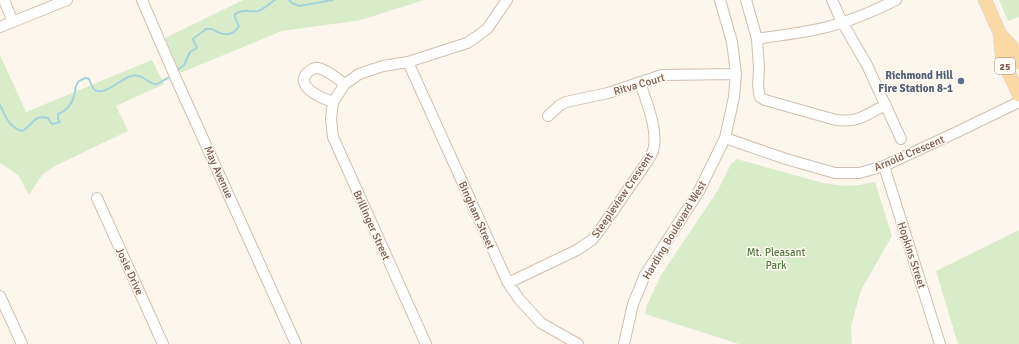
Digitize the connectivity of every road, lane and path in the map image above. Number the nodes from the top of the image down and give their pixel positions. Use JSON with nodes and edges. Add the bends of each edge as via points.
{"nodes":[{"id":1,"x":4,"y":0,"type":"edge"},
{"id":2,"x":67,"y":0,"type":"edge"},
{"id":3,"x":142,"y":0,"type":"edge"},
{"id":4,"x":507,"y":0,"type":"edge"},
{"id":5,"x":720,"y":0,"type":"edge"},
{"id":6,"x":746,"y":0,"type":"edge"},
{"id":7,"x":832,"y":0,"type":"edge"},
{"id":8,"x":896,"y":0,"type":"edge"},
{"id":9,"x":985,"y":0,"type":"edge"},
{"id":10,"x":13,"y":22,"type":"junction"},
{"id":11,"x":842,"y":22,"type":"junction"},
{"id":12,"x":0,"y":27,"type":"edge"},
{"id":13,"x":1000,"y":34,"type":"junction"},
{"id":14,"x":757,"y":39,"type":"junction"},
{"id":15,"x":408,"y":62,"type":"junction"},
{"id":16,"x":1019,"y":62,"type":"edge"},
{"id":17,"x":736,"y":74,"type":"junction"},
{"id":18,"x":640,"y":82,"type":"junction"},
{"id":19,"x":345,"y":84,"type":"junction"},
{"id":20,"x":1019,"y":95,"type":"edge"},
{"id":21,"x":333,"y":102,"type":"junction"},
{"id":22,"x":1019,"y":102,"type":"edge"},
{"id":23,"x":886,"y":105,"type":"junction"},
{"id":24,"x":548,"y":116,"type":"dead end"},
{"id":25,"x":725,"y":138,"type":"junction"},
{"id":26,"x":901,"y":139,"type":"dead end"},
{"id":27,"x":884,"y":166,"type":"junction"},
{"id":28,"x":97,"y":198,"type":"dead end"},
{"id":29,"x":508,"y":283,"type":"junction"},
{"id":30,"x":0,"y":296,"type":"edge"},
{"id":31,"x":22,"y":344,"type":"edge"},
{"id":32,"x":163,"y":344,"type":"edge"},
{"id":33,"x":296,"y":344,"type":"edge"},
{"id":34,"x":426,"y":344,"type":"edge"},
{"id":35,"x":578,"y":344,"type":"edge"},
{"id":36,"x":624,"y":344,"type":"edge"},
{"id":37,"x":940,"y":344,"type":"edge"}],
"edges":[{"from":1,"to":10,"type":"street"},
{"from":2,"to":10,"type":"street"},
{"from":3,"to":33,"type":"street","name":"May Avenue"},
{"from":4,"to":15,"type":"street","name":"Brillinger Street","via":[[487,29],[467,43]]},
{"from":5,"to":17,"type":"street","name":"Harding Boulevard West","via":[[732,42]]},
{"from":6,"to":14,"type":"street"},
{"from":7,"to":11,"type":"street"},
{"from":8,"to":11,"type":"street"},
{"from":9,"to":13,"type":"main road","number":"25"},
{"from":10,"to":12,"type":"street"},
{"from":11,"to":14,"type":"street"},
{"from":11,"to":23,"type":"street"},
{"from":13,"to":16,"type":"main road","number":"25","via":[[1012,47]]},
{"from":13,"to":20,"type":"main road","number":"25","via":[[1002,58]]},
{"from":14,"to":23,"type":"street","via":[[759,93],[765,100],[846,121],[857,120]]},
{"from":15,"to":19,"type":"street","name":"Brillinger Street","via":[[382,66],[359,74]]},
{"from":15,"to":29,"type":"street","name":"Bingham Street"},
{"from":17,"to":18,"type":"street","name":"Ritva Court","via":[[662,75]]},
{"from":17,"to":25,"type":"street","name":"Harding Boulevard West","via":[[734,98]]},
{"from":18,"to":24,"type":"street","name":"Ritva Court","via":[[608,93],[566,102]]},
{"from":18,"to":29,"type":"street","name":"Steepleview Crescent","via":[[651,114],[655,140],[647,162],[592,240],[577,250]]},
{"from":19,"to":21,"type":"street","name":"Brillinger Street"},
{"from":19,"to":21,"type":"street","via":[[318,68],[305,75],[307,88]]},
{"from":21,"to":34,"type":"street","name":"Brillinger Street","via":[[333,137]]},
{"from":22,"to":27,"type":"street","name":"Arnold Crescent"},
{"from":23,"to":26,"type":"street"},
{"from":25,"to":27,"type":"street","name":"Arnold Crescent","via":[[835,173],[859,174]]},
{"from":25,"to":36,"type":"street","name":"Harding Boulevard West","via":[[699,191],[645,275],[633,304]]},
{"from":27,"to":37,"type":"street","name":"Hopkins Street"},
{"from":28,"to":32,"type":"street","name":"Josie Drive"},
{"from":29,"to":35,"type":"street","name":"Bingham Street","via":[[541,322]]},
{"from":30,"to":31,"type":"street"}]}
